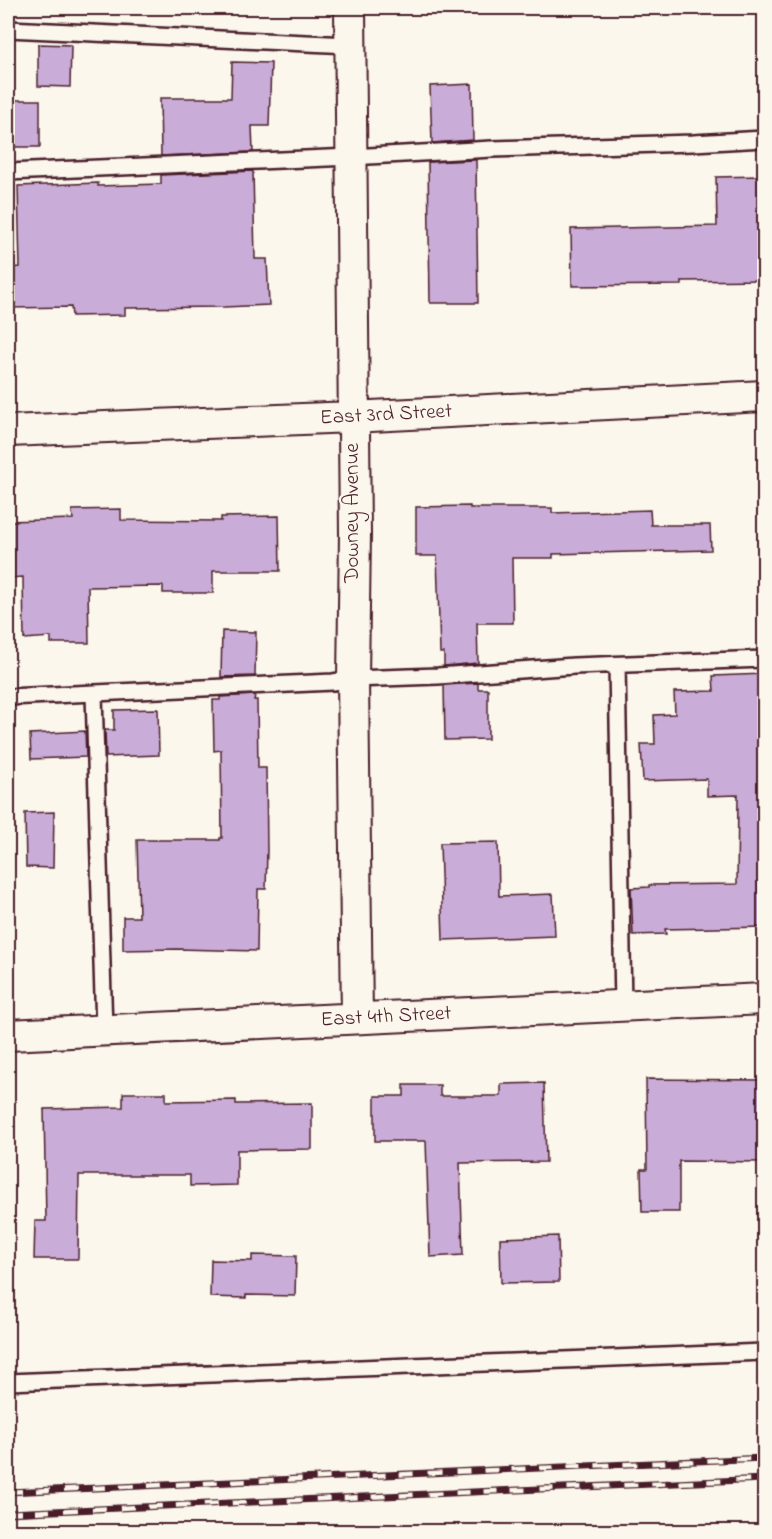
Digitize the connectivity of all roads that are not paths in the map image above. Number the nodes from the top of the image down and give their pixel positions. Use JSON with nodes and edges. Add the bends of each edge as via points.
{"nodes":[{"id":1,"x":350,"y":8,"type":"edge"},
{"id":2,"x":8,"y":29,"type":"edge"},
{"id":3,"x":350,"y":45,"type":"junction"},
{"id":4,"x":765,"y":139,"type":"edge"},
{"id":5,"x":351,"y":157,"type":"junction"},
{"id":6,"x":8,"y":172,"type":"edge"},
{"id":7,"x":765,"y":396,"type":"edge"},
{"id":8,"x":352,"y":417,"type":"junction"},
{"id":9,"x":8,"y":431,"type":"edge"},
{"id":10,"x":765,"y":659,"type":"edge"},
{"id":11,"x":618,"y":665,"type":"junction"},
{"id":12,"x":353,"y":679,"type":"junction"},
{"id":13,"x":94,"y":694,"type":"junction"},
{"id":14,"x":8,"y":697,"type":"edge"},
{"id":15,"x":765,"y":999,"type":"edge"},
{"id":16,"x":623,"y":1006,"type":"junction"},
{"id":17,"x":357,"y":1018,"type":"junction"},
{"id":18,"x":104,"y":1030,"type":"junction"},
{"id":19,"x":8,"y":1035,"type":"edge"},
{"id":20,"x":765,"y":1352,"type":"edge"},
{"id":21,"x":8,"y":1382,"type":"edge"}],
"edges":[{"from":1,"to":3,"type":"street","name":"Downey Avenue"},
{"from":2,"to":3,"type":"lane"},
{"from":3,"to":5,"type":"street","name":"Downey Avenue"},
{"from":4,"to":5,"type":"lane"},
{"from":5,"to":6,"type":"lane"},
{"from":5,"to":8,"type":"street","name":"Downey Avenue"},
{"from":7,"to":8,"type":"street","name":"East 3rd Street"},
{"from":8,"to":9,"type":"street","name":"East 3rd Street"},
{"from":8,"to":12,"type":"street","name":"Downey Avenue"},
{"from":10,"to":11,"type":"lane"},
{"from":11,"to":12,"type":"lane"},
{"from":11,"to":16,"type":"lane"},
{"from":12,"to":13,"type":"lane"},
{"from":12,"to":17,"type":"street","name":"Downey Avenue"},
{"from":13,"to":14,"type":"lane"},
{"from":13,"to":18,"type":"lane"},
{"from":15,"to":16,"type":"street","name":"East 4th Street"},
{"from":16,"to":17,"type":"street","name":"East 4th Street"},
{"from":17,"to":18,"type":"street","name":"East 4th Street"},
{"from":18,"to":19,"type":"street","name":"East 4th Street"},
{"from":20,"to":21,"type":"lane"}]}
